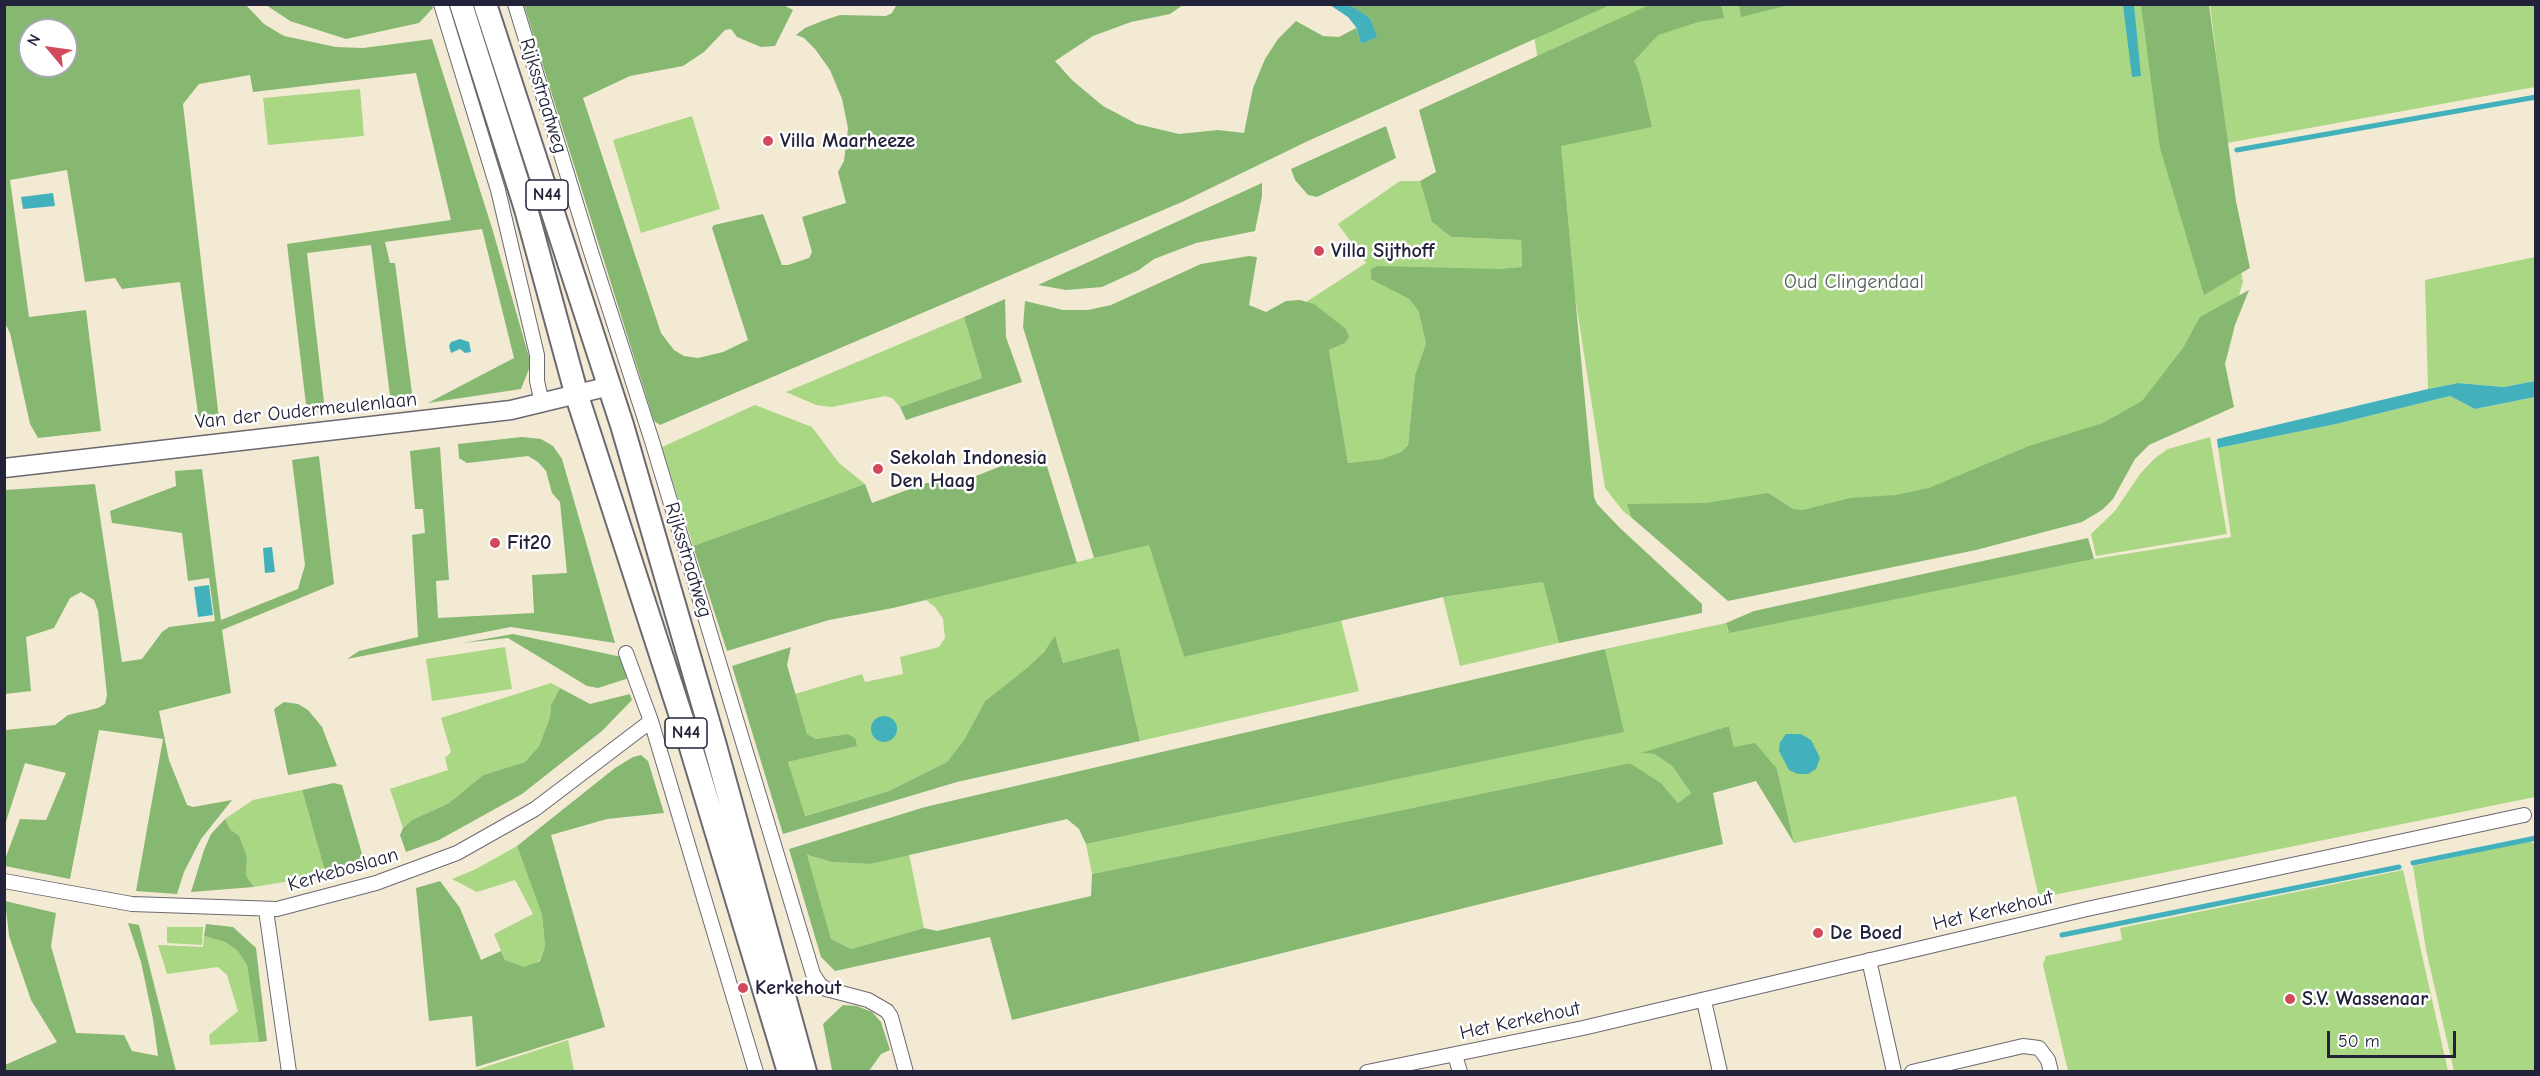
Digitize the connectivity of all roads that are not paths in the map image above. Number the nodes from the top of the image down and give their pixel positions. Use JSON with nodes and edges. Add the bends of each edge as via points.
{"nodes":[{"id":1,"x":441,"y":4,"type":"edge"},
{"id":2,"x":461,"y":4,"type":"edge"},
{"id":3,"x":485,"y":4,"type":"edge"},
{"id":4,"x":515,"y":4,"type":"edge"},
{"id":5,"x":610,"y":386,"type":"junction"},
{"id":6,"x":577,"y":396,"type":"junction"},
{"id":7,"x":542,"y":403,"type":"junction"},
{"id":8,"x":4,"y":468,"type":"edge"},
{"id":9,"x":626,"y":653,"type":"dead end"},
{"id":10,"x":651,"y":721,"type":"junction"},
{"id":11,"x":2524,"y":815,"type":"dead end"},
{"id":12,"x":4,"y":881,"type":"edge"},
{"id":13,"x":266,"y":910,"type":"junction"},
{"id":14,"x":1869,"y":960,"type":"junction"},
{"id":15,"x":1704,"y":1001,"type":"junction"},
{"id":16,"x":1455,"y":1055,"type":"junction"},
{"id":17,"x":289,"y":1071,"type":"edge"},
{"id":18,"x":756,"y":1071,"type":"edge"},
{"id":19,"x":789,"y":1071,"type":"edge"},
{"id":20,"x":805,"y":1071,"type":"edge"},
{"id":21,"x":906,"y":1071,"type":"edge"},
{"id":22,"x":1367,"y":1071,"type":"edge"},
{"id":23,"x":1460,"y":1071,"type":"edge"},
{"id":24,"x":1720,"y":1071,"type":"edge"},
{"id":25,"x":1894,"y":1071,"type":"edge"},
{"id":26,"x":1912,"y":1071,"type":"edge"},
{"id":27,"x":2051,"y":1071,"type":"edge"}],
"edges":[{"from":1,"to":7,"type":"street","via":[[498,190],[537,355]]},
{"from":2,"to":6,"type":"main road","number":"N44","via":[[526,209]]},
{"from":3,"to":5,"type":"main road","name":"Rijksstraatweg","number":"N44"},
{"from":4,"to":21,"type":"street","name":"Rijksstraatweg","via":[[656,452],[813,974],[826,990],[868,1000],[887,1011]]},
{"from":5,"to":6,"type":"street","name":"Van der Oudermeulenlaan"},
{"from":5,"to":20,"type":"main road","name":"Rijksstraatweg","number":"N44"},
{"from":6,"to":7,"type":"street","name":"Van der Oudermeulenlaan"},
{"from":6,"to":19,"type":"main road","number":"N44","via":[[690,744]]},
{"from":7,"to":8,"type":"street","name":"Van der Oudermeulenlaan","via":[[511,410]]},
{"from":9,"to":10,"type":"street"},
{"from":10,"to":13,"type":"street","name":"Kerkeboslaan","via":[[535,809],[457,853],[376,883]]},
{"from":10,"to":18,"type":"street"},
{"from":11,"to":14,"type":"street","name":"Het Kerkehout"},
{"from":12,"to":13,"type":"street","name":"Kerkeboslaan","via":[[132,904]]},
{"from":13,"to":17,"type":"street"},
{"from":14,"to":15,"type":"street","name":"Het Kerkehout"},
{"from":14,"to":25,"type":"street"},
{"from":15,"to":16,"type":"street","name":"Het Kerkehout"},
{"from":15,"to":24,"type":"street"},
{"from":16,"to":22,"type":"street","name":"Het Kerkehout"},
{"from":16,"to":23,"type":"street"},
{"from":26,"to":27,"type":"street","via":[[2023,1046],[2039,1048],[2049,1060]]}]}
